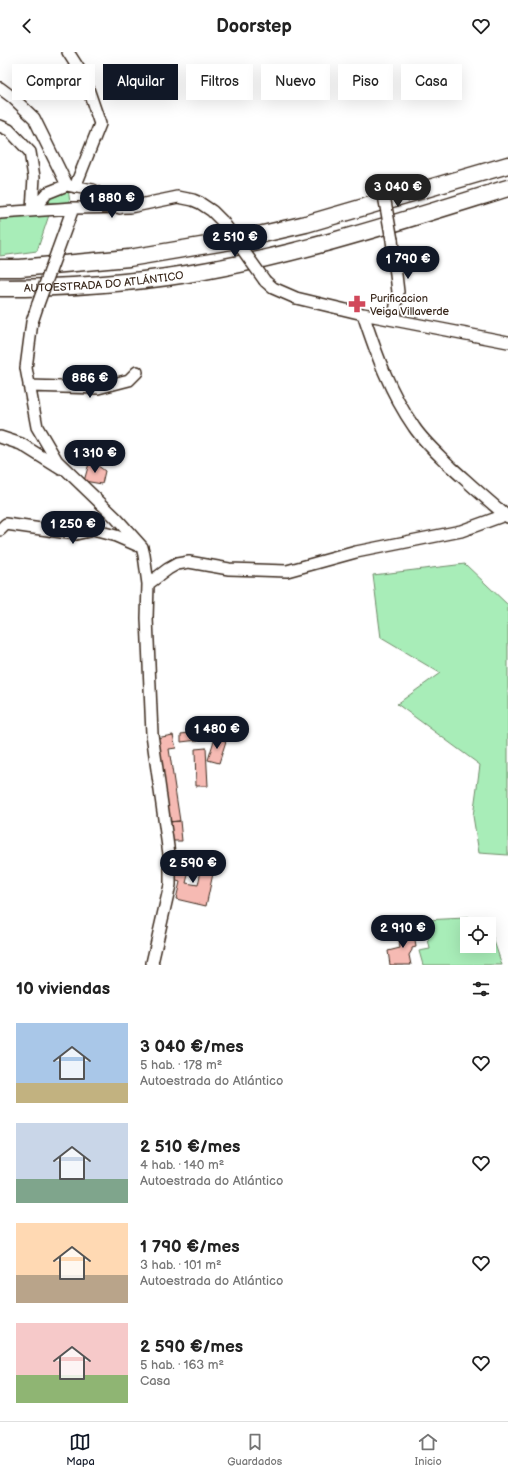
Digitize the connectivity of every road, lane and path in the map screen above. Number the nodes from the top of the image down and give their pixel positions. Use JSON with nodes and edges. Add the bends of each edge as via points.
{"nodes":[{"id":1,"x":68,"y":52,"type":"edge"},
{"id":2,"x":0,"y":88,"type":"edge"},
{"id":3,"x":0,"y":126,"type":"edge"},
{"id":4,"x":508,"y":165,"type":"edge"},
{"id":5,"x":381,"y":179,"type":"dead end"},
{"id":6,"x":71,"y":186,"type":"junction"},
{"id":7,"x":508,"y":188,"type":"edge"},
{"id":8,"x":73,"y":208,"type":"junction"},
{"id":9,"x":120,"y":208,"type":"junction"},
{"id":10,"x":32,"y":210,"type":"junction"},
{"id":11,"x":0,"y":213,"type":"edge"},
{"id":12,"x":0,"y":268,"type":"edge"},
{"id":13,"x":0,"y":288,"type":"edge"},
{"id":14,"x":363,"y":314,"type":"junction"},
{"id":15,"x":394,"y":319,"type":"junction"},
{"id":16,"x":508,"y":342,"type":"edge"},
{"id":17,"x":137,"y":372,"type":"dead end"},
{"id":18,"x":29,"y":386,"type":"junction"},
{"id":19,"x":0,"y":437,"type":"edge"},
{"id":20,"x":72,"y":475,"type":"junction"},
{"id":21,"x":506,"y":516,"type":"edge"},
{"id":22,"x":0,"y":530,"type":"edge"},
{"id":23,"x":142,"y":547,"type":"junction"},
{"id":24,"x":148,"y":584,"type":"junction"},
{"id":25,"x":153,"y":965,"type":"edge"}],
"edges":[{"from":1,"to":6,"type":"street","via":[[84,77],[100,124]]},
{"from":2,"to":6,"type":"street","via":[[34,118]]},
{"from":3,"to":10,"type":"street","via":[[9,130],[30,152],[34,177]]},
{"from":4,"to":12,"type":"highway","name":"AUTOESTRADA DO ATLÁNTICO","via":[[306,224],[236,240],[129,258]]},
{"from":5,"to":15,"type":"street","bridge":true,"via":[[398,292]]},
{"from":6,"to":9,"type":"street","via":[[93,190]]},
{"from":6,"to":10,"type":"street","via":[[47,192]]},
{"from":7,"to":13,"type":"highway","name":"AUTOESTRADA DO ATLÁNTICO","via":[[293,252],[187,274],[109,284]]},
{"from":8,"to":9,"type":"street"},
{"from":8,"to":10,"type":"street"},
{"from":8,"to":18,"type":"street","bridge":true,"via":[[32,322],[26,368]]},
{"from":9,"to":14,"type":"street","bridge":true,"via":[[171,198],[185,198],[200,204],[224,222],[265,281],[273,288],[284,294]]},
{"from":10,"to":11,"type":"street"},
{"from":14,"to":15,"type":"street"},
{"from":14,"to":21,"type":"street","via":[[378,357],[413,426],[426,443]]},
{"from":15,"to":16,"type":"street"},
{"from":17,"to":18,"type":"street","via":[[129,380],[98,388]]},
{"from":18,"to":20,"type":"street","via":[[37,427],[57,461]]},
{"from":19,"to":20,"type":"street","via":[[21,444]]},
{"from":20,"to":23,"type":"street"},
{"from":21,"to":24,"type":"street","via":[[461,531],[356,552],[287,571],[229,569],[189,562],[177,564]]},
{"from":22,"to":23,"type":"street","via":[[6,524],[76,534],[93,530]]},
{"from":23,"to":24,"type":"street"},
{"from":24,"to":25,"type":"street","via":[[152,734],[170,862],[170,885]]}]}
